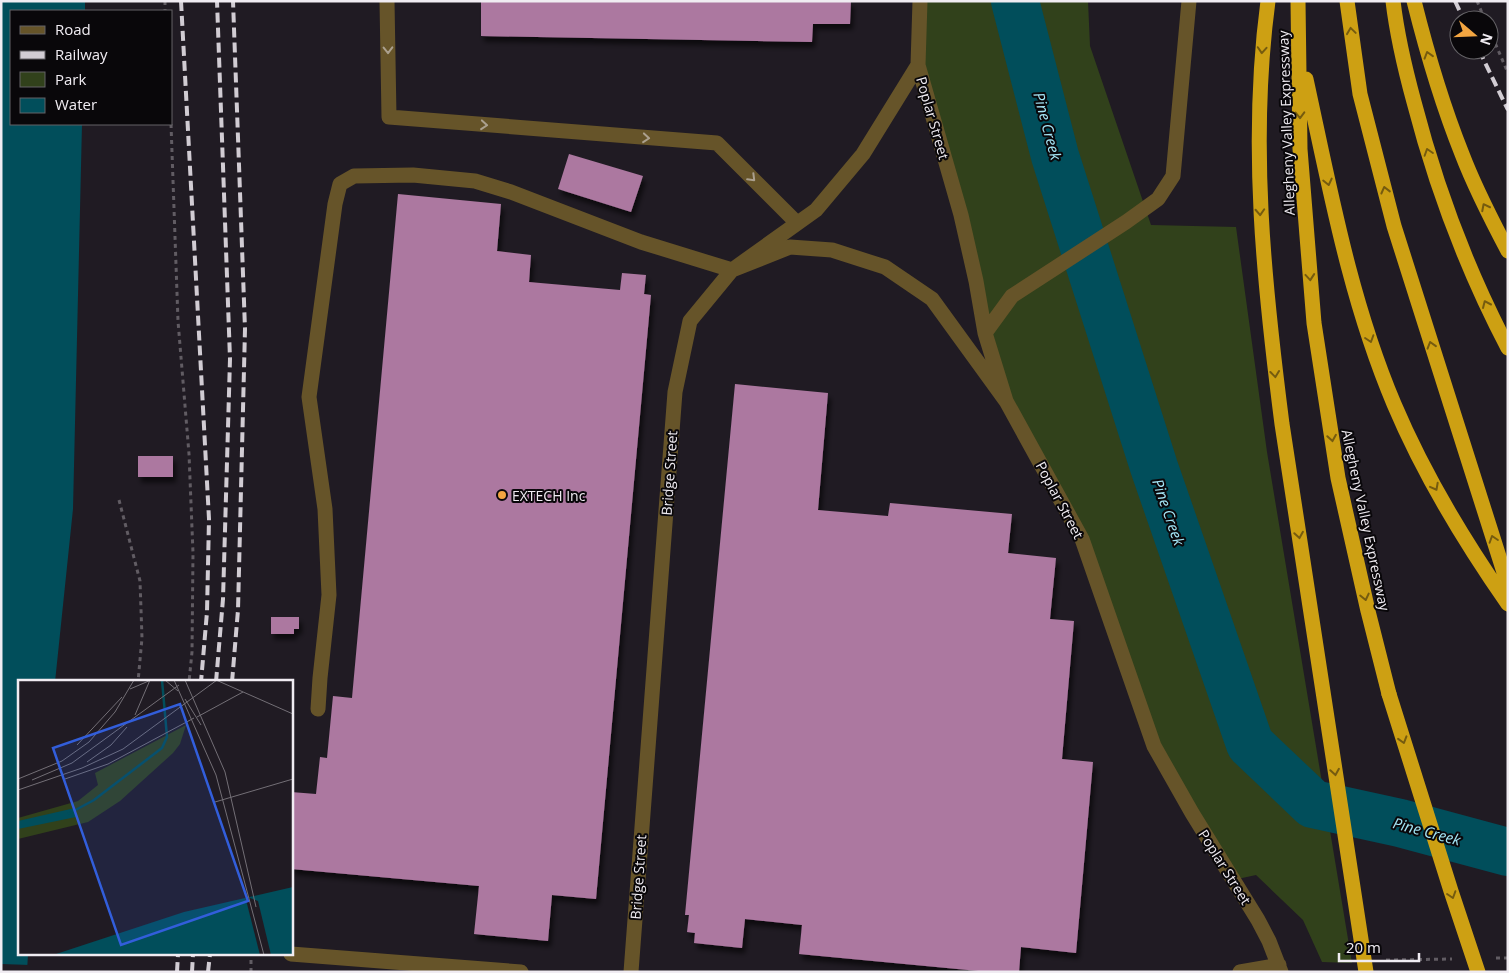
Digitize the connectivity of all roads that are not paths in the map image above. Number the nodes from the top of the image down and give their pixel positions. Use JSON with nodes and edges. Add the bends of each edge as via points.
{"nodes":[{"id":1,"x":387,"y":1,"type":"edge"},
{"id":2,"x":920,"y":1,"type":"edge"},
{"id":3,"x":1189,"y":1,"type":"edge"},
{"id":4,"x":1268,"y":1,"type":"edge"},
{"id":5,"x":1298,"y":1,"type":"edge"},
{"id":6,"x":1347,"y":1,"type":"edge"},
{"id":7,"x":1393,"y":1,"type":"edge"},
{"id":8,"x":1414,"y":1,"type":"edge"},
{"id":9,"x":1299,"y":49,"type":"junction"},
{"id":10,"x":918,"y":65,"type":"junction"},
{"id":11,"x":797,"y":223,"type":"junction"},
{"id":12,"x":1508,"y":251,"type":"edge"},
{"id":13,"x":732,"y":270,"type":"junction"},
{"id":14,"x":985,"y":333,"type":"junction"},
{"id":15,"x":1508,"y":348,"type":"edge"},
{"id":16,"x":1006,"y":401,"type":"junction"},
{"id":17,"x":1508,"y":585,"type":"edge"},
{"id":18,"x":1508,"y":604,"type":"edge"},
{"id":19,"x":318,"y":709,"type":"dead end"},
{"id":20,"x":292,"y":954,"type":"edge"},
{"id":21,"x":1365,"y":967,"type":"edge"},
{"id":22,"x":1280,"y":968,"type":"edge"},
{"id":23,"x":521,"y":972,"type":"edge"},
{"id":24,"x":631,"y":972,"type":"edge"},
{"id":25,"x":1240,"y":972,"type":"edge"},
{"id":26,"x":1478,"y":972,"type":"edge"}],
"edges":[{"from":1,"to":11,"type":"street","one_way":true,"via":[[389,117],[717,143]]},
{"from":2,"to":10,"type":"street","name":"Poplar Street"},
{"from":3,"to":14,"type":"street","via":[[1173,176],[1158,199],[1012,296]]},
{"from":4,"to":21,"type":"highway","one_way":true,"via":[[1258,154],[1271,342]]},
{"from":5,"to":9,"type":"highway","name":"Allegheny Valley Expressway"},
{"from":17,"to":6,"type":"highway","one_way":true,"via":[[1394,226],[1360,94]]},
{"from":15,"to":7,"type":"highway","one_way":true,"via":[[1442,196],[1411,91]]},
{"from":12,"to":8,"type":"highway","one_way":true,"via":[[1462,156]]},
{"from":9,"to":18,"type":"highway","one_way":true,"via":[[1342,245],[1375,355],[1394,404],[1440,498]]},
{"from":9,"to":26,"type":"highway","name":"Allegheny Valley Expressway","one_way":true,"bridge":true,"via":[[1300,149],[1314,323],[1338,478],[1389,694]]},
{"from":10,"to":11,"type":"street","name":"Bridge Street","via":[[862,154],[816,210]]},
{"from":10,"to":14,"type":"street","name":"Poplar Street","via":[[961,215]]},
{"from":11,"to":13,"type":"street","name":"Bridge Street"},
{"from":13,"to":16,"type":"street","via":[[790,247],[832,250],[885,267],[932,299]]},
{"from":13,"to":19,"type":"street","via":[[641,242],[476,181],[413,175],[354,176],[340,184],[309,397],[324,509],[329,595]]},
{"from":13,"to":24,"type":"street","name":"Bridge Street","via":[[690,321],[675,392]]},
{"from":14,"to":16,"type":"street","name":"Poplar Street"},
{"from":16,"to":22,"type":"street","name":"Poplar Street","via":[[1082,539],[1154,746],[1258,920]]},
{"from":20,"to":23,"type":"street"},
{"from":22,"to":25,"type":"street"}]}
